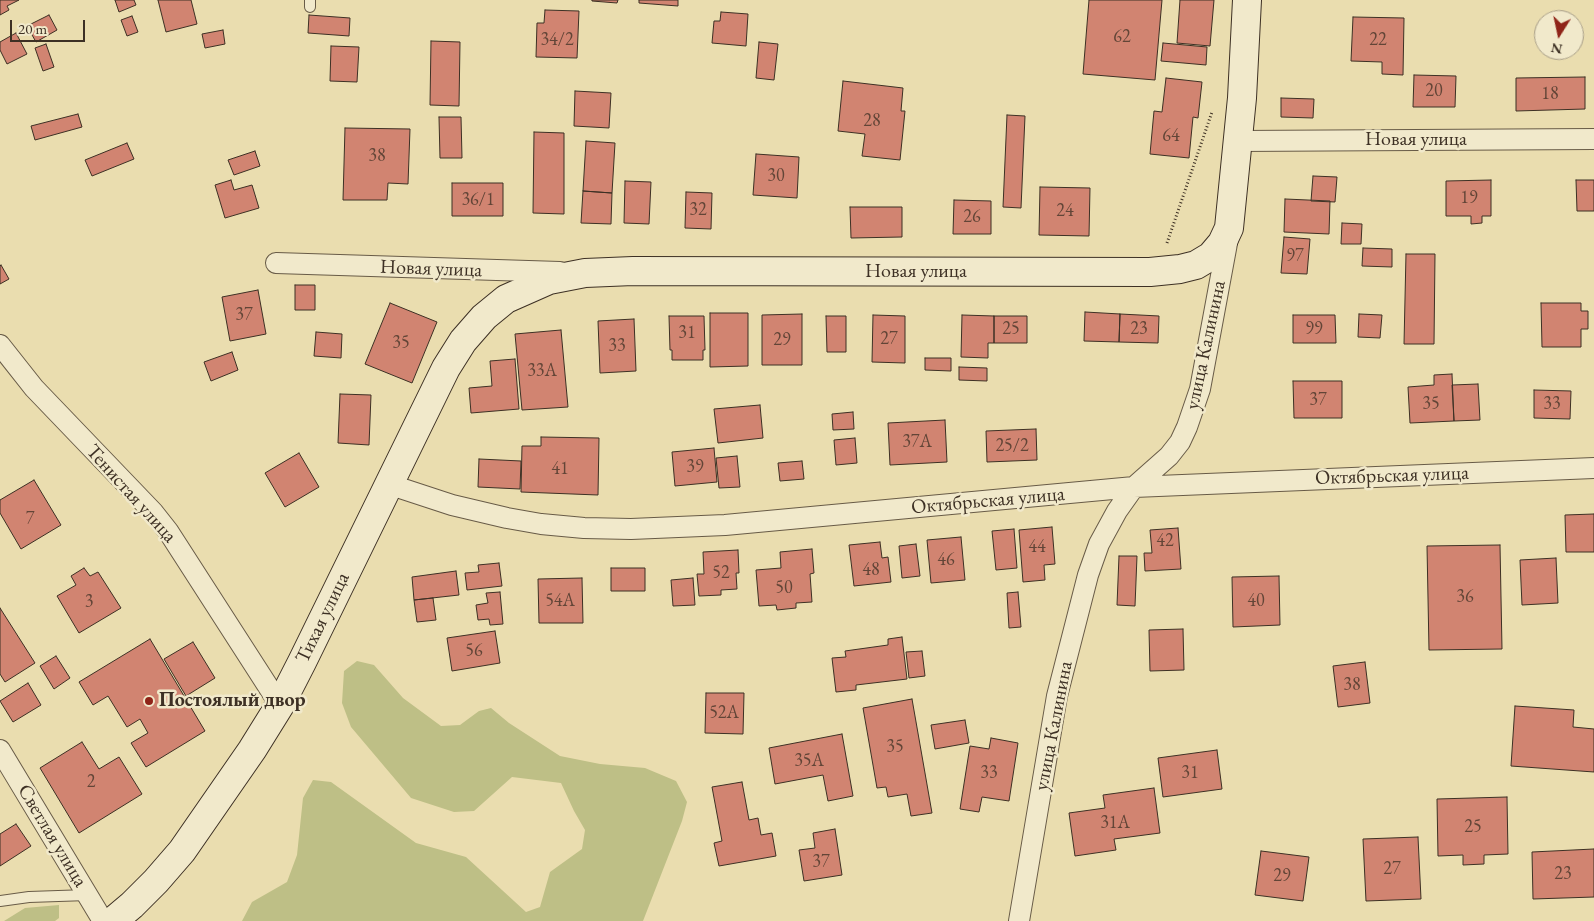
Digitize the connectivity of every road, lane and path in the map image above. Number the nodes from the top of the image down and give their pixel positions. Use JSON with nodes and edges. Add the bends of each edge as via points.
{"nodes":[{"id":1,"x":1247,"y":0,"type":"edge"},
{"id":2,"x":1214,"y":108,"type":"dead end"},
{"id":3,"x":1594,"y":139,"type":"edge"},
{"id":4,"x":1238,"y":141,"type":"junction"},
{"id":5,"x":1229,"y":228,"type":"junction"},
{"id":6,"x":1163,"y":250,"type":"dead end"},
{"id":7,"x":276,"y":263,"type":"dead end"},
{"id":8,"x":585,"y":273,"type":"junction"},
{"id":9,"x":506,"y":299,"type":"joint"},
{"id":10,"x":0,"y":345,"type":"edge"},
{"id":11,"x":1594,"y":468,"type":"edge"},
{"id":12,"x":388,"y":484,"type":"junction"},
{"id":13,"x":1134,"y":487,"type":"junction"},
{"id":14,"x":280,"y":705,"type":"junction"},
{"id":15,"x":0,"y":750,"type":"edge"},
{"id":16,"x":88,"y":894,"type":"junction"},
{"id":17,"x":0,"y":901,"type":"edge"},
{"id":18,"x":103,"y":921,"type":"edge"},
{"id":19,"x":113,"y":921,"type":"edge"},
{"id":20,"x":1019,"y":921,"type":"edge"}],
"edges":[{"from":1,"to":4,"type":"street","name":"улица Калинина"},
{"from":2,"to":6,"type":"path"},
{"from":3,"to":4,"type":"street","name":"Новая улица"},
{"from":4,"to":5,"type":"street","name":"улица Калинина"},
{"from":5,"to":8,"type":"street","name":"Новая улица","via":[[1211,256],[1196,265],[1163,272]]},
{"from":5,"to":13,"type":"street","name":"улица Калинина","via":[[1194,408],[1180,442]]},
{"from":7,"to":8,"type":"street","name":"Новая улица"},
{"from":8,"to":9,"type":"street","name":"Новая улица","via":[[549,280]]},
{"from":9,"to":12,"type":"street","name":"Тихая улица","via":[[479,323],[446,368]]},
{"from":10,"to":14,"type":"street","name":"Тенистая улица","via":[[34,388],[168,531]]},
{"from":11,"to":13,"type":"street","name":"Октябрьская улица"},
{"from":12,"to":13,"type":"street","name":"Октябрьская улица","via":[[452,505],[507,518],[541,524],[631,529],[725,525]]},
{"from":12,"to":14,"type":"street","name":"Тихая улица"},
{"from":13,"to":20,"type":"street","name":"улица Калинина","via":[[1108,525],[1088,575],[1057,696]]},
{"from":14,"to":19,"type":"street","name":"Тихая улица","via":[[182,851],[156,882]]},
{"from":15,"to":16,"type":"street","name":"Светлая улица"},
{"from":16,"to":17,"type":"lane"},
{"from":16,"to":18,"type":"street","name":"Светлая улица"}]}
